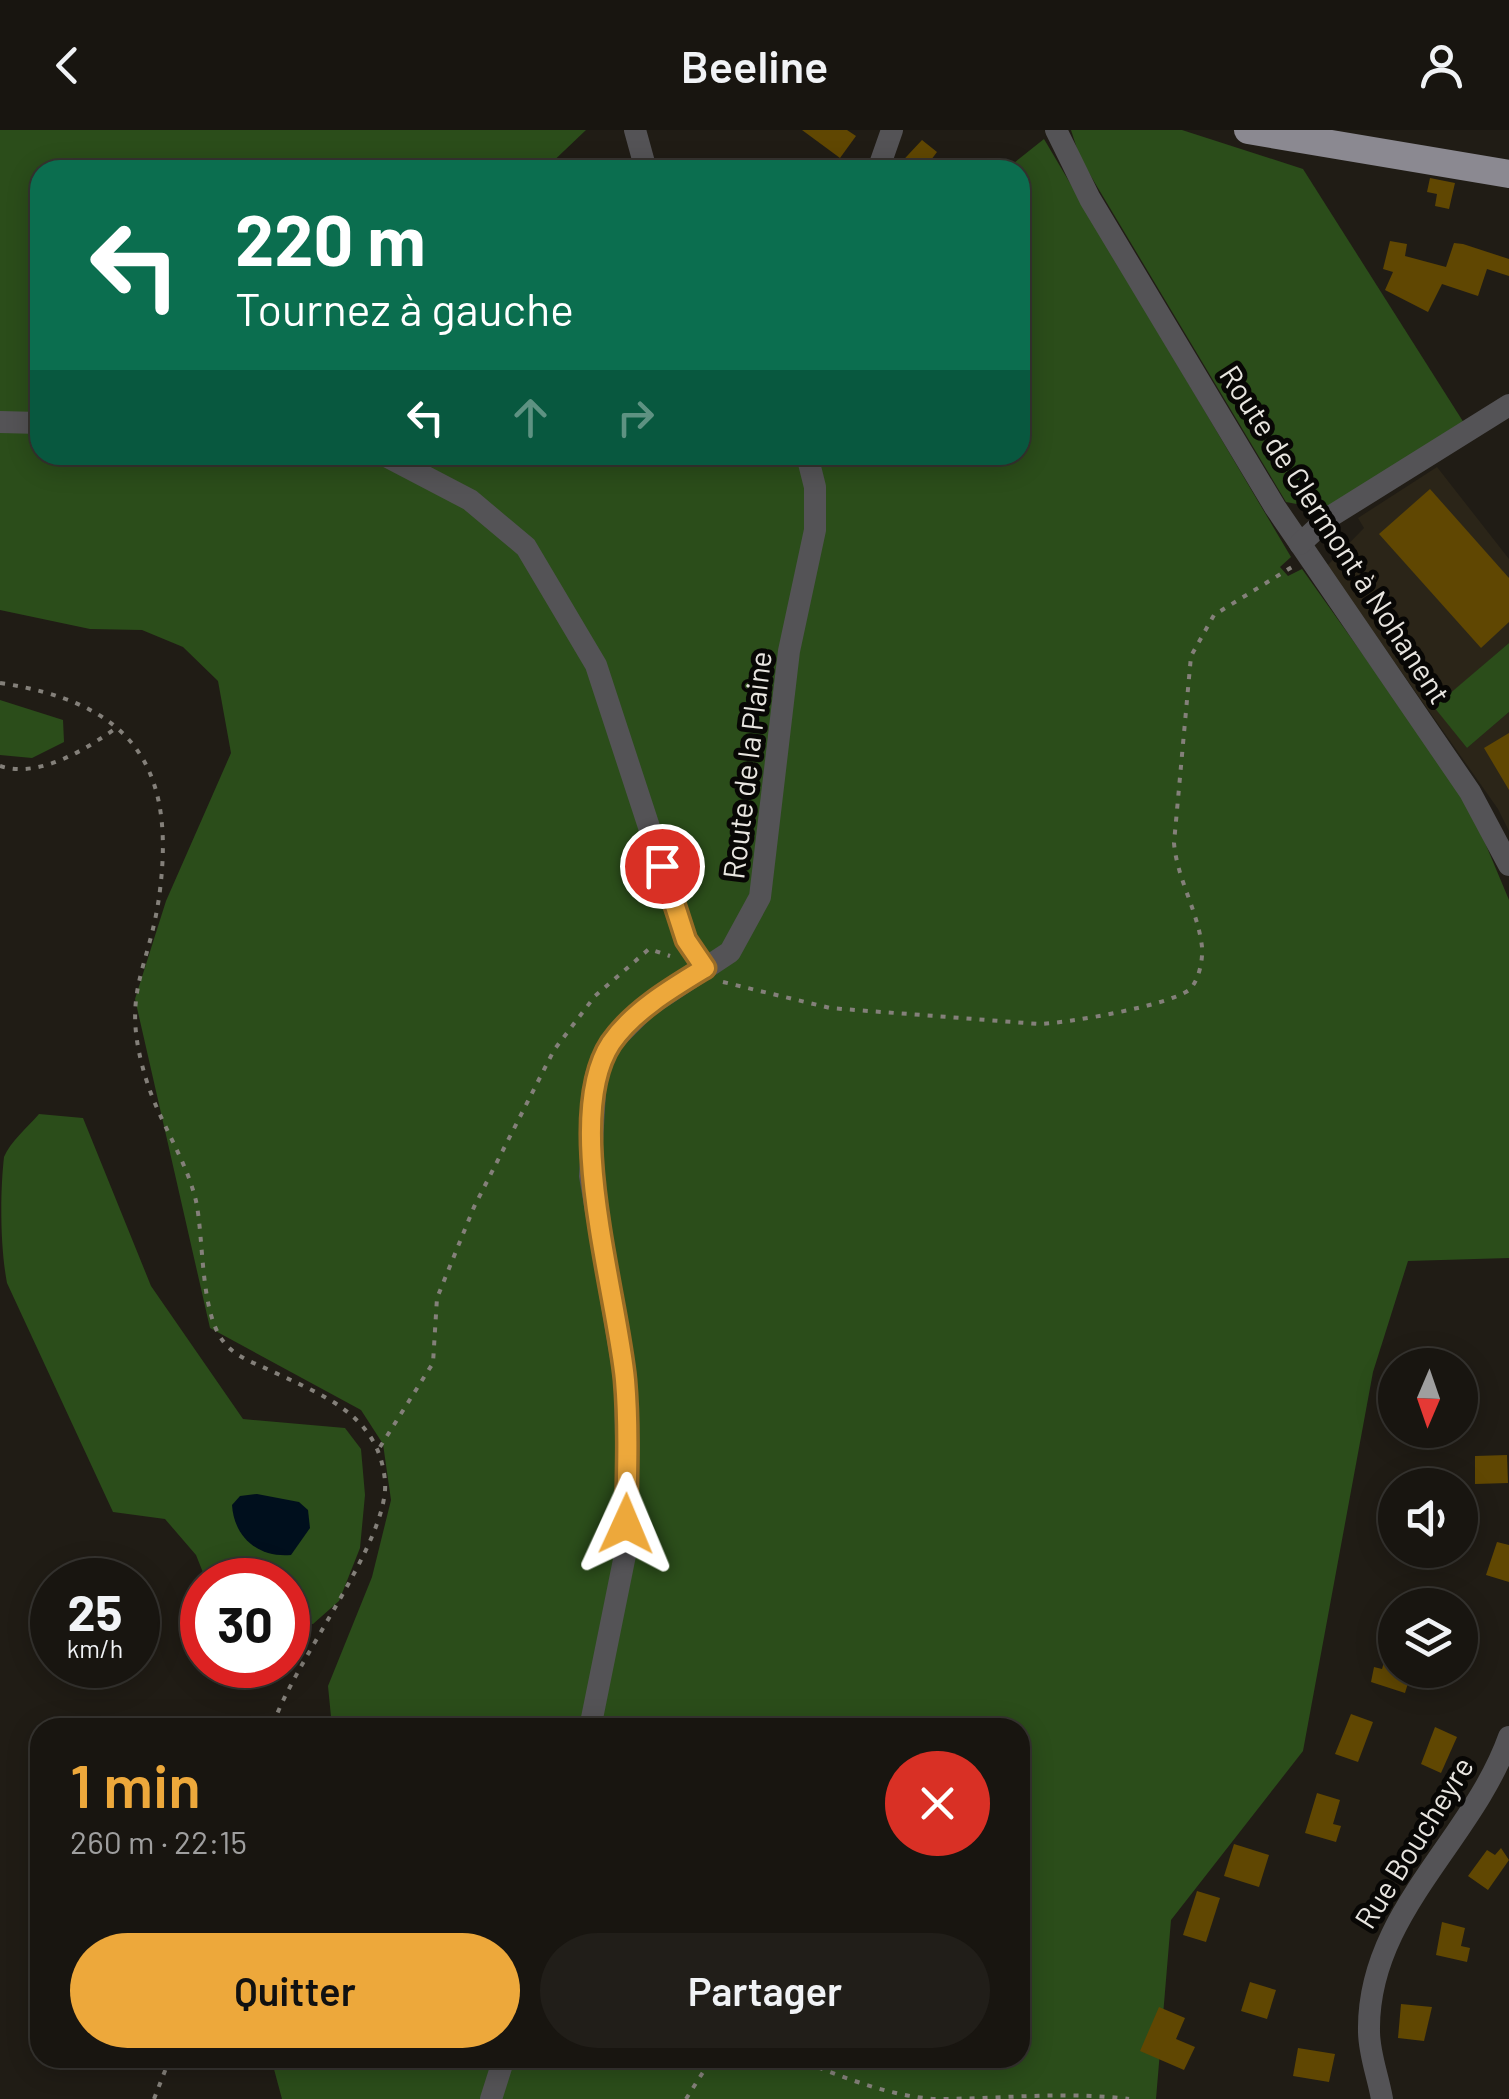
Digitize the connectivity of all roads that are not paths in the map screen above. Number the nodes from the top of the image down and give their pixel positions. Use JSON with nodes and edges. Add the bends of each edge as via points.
{"nodes":[{"id":1,"x":635,"y":130,"type":"edge"},
{"id":2,"x":892,"y":130,"type":"edge"},
{"id":3,"x":1056,"y":130,"type":"edge"},
{"id":4,"x":1248,"y":130,"type":"edge"},
{"id":5,"x":1352,"y":139,"type":"edge"},
{"id":6,"x":643,"y":160,"type":"edge"},
{"id":7,"x":882,"y":160,"type":"edge"},
{"id":8,"x":1509,"y":174,"type":"edge"},
{"id":9,"x":1509,"y":405,"type":"edge"},
{"id":10,"x":0,"y":422,"type":"edge"},
{"id":11,"x":30,"y":424,"type":"edge"},
{"id":12,"x":403,"y":465,"type":"edge"},
{"id":13,"x":809,"y":465,"type":"edge"},
{"id":14,"x":1304,"y":550,"type":"junction"},
{"id":15,"x":1509,"y":865,"type":"edge"},
{"id":16,"x":705,"y":968,"type":"junction"},
{"id":17,"x":592,"y":1718,"type":"edge"},
{"id":18,"x":1509,"y":1737,"type":"edge"},
{"id":19,"x":501,"y":2068,"type":"edge"},
{"id":20,"x":490,"y":2099,"type":"edge"},
{"id":21,"x":1382,"y":2099,"type":"edge"}],
"edges":[{"from":1,"to":6,"type":"street"},
{"from":2,"to":7,"type":"street"},
{"from":3,"to":14,"type":"street","name":"Route de Clermont à Nohanent","via":[[1090,199]]},
{"from":4,"to":5,"type":"main road"},
{"from":5,"to":8,"type":"main road"},
{"from":9,"to":14,"type":"street","via":[[1328,518]]},
{"from":10,"to":11,"type":"street"},
{"from":12,"to":16,"type":"street","via":[[470,500],[526,547],[596,665],[686,940]]},
{"from":13,"to":16,"type":"street","name":"Route de la Plaine","via":[[815,530],[789,651],[760,897],[730,952]]},
{"from":14,"to":15,"type":"street","name":"Route de Clermont à Nohanent","via":[[1470,792]]},
{"from":16,"to":17,"type":"street","name":"Route de la Plaine","via":[[647,1006],[611,1043],[596,1074],[590,1176],[625,1381],[627,1494],[624,1555]]},
{"from":18,"to":21,"type":"street","name":"Rue Boucheyre","via":[[1451,1845],[1382,1948],[1369,2036]]},
{"from":19,"to":20,"type":"street"}]}
